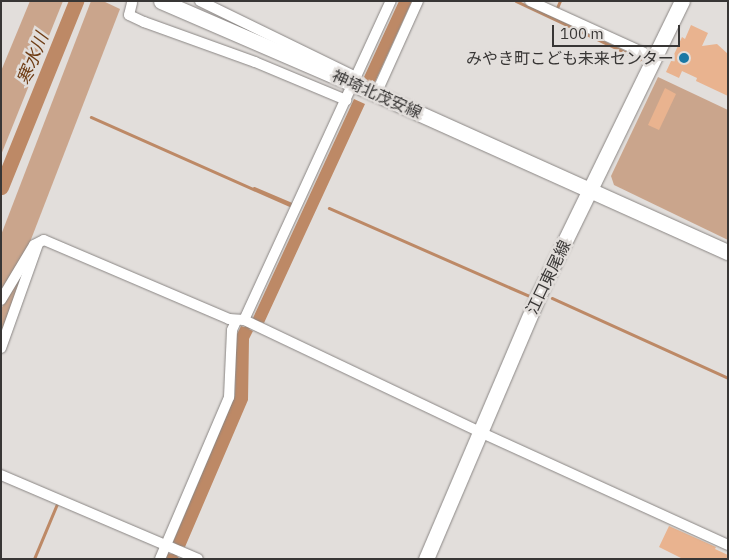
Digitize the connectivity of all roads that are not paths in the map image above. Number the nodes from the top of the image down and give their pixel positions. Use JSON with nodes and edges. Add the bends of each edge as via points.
{"nodes":[{"id":1,"x":161,"y":1,"type":"edge"},
{"id":2,"x":200,"y":1,"type":"edge"},
{"id":3,"x":391,"y":1,"type":"edge"},
{"id":4,"x":418,"y":1,"type":"edge"},
{"id":5,"x":530,"y":1,"type":"edge"},
{"id":6,"x":682,"y":1,"type":"edge"},
{"id":7,"x":132,"y":3,"type":"dead end"},
{"id":8,"x":655,"y":58,"type":"junction"},
{"id":9,"x":355,"y":81,"type":"junction"},
{"id":10,"x":376,"y":94,"type":"junction"},
{"id":11,"x":346,"y":100,"type":"junction"},
{"id":12,"x":591,"y":190,"type":"junction"},
{"id":13,"x":39,"y":240,"type":"junction"},
{"id":14,"x":728,"y":252,"type":"edge"},
{"id":15,"x":1,"y":300,"type":"edge"},
{"id":16,"x":247,"y":322,"type":"junction"},
{"id":17,"x":1,"y":348,"type":"edge"},
{"id":18,"x":480,"y":432,"type":"junction"},
{"id":19,"x":1,"y":475,"type":"edge"},
{"id":20,"x":728,"y":545,"type":"edge"},
{"id":21,"x":182,"y":553,"type":"edge"},
{"id":22,"x":160,"y":559,"type":"edge"},
{"id":23,"x":426,"y":559,"type":"edge"}],
"edges":[{"from":1,"to":9,"type":"main road","name":"神埼北茂安線"},
{"from":2,"to":9,"type":"street"},
{"from":3,"to":9,"type":"street"},
{"from":4,"to":10,"type":"street"},
{"from":5,"to":8,"type":"street"},
{"from":6,"to":8,"type":"main road","name":"江口東尾線"},
{"from":7,"to":11,"type":"street","via":[[129,15],[144,22],[256,62]]},
{"from":8,"to":12,"type":"main road","name":"江口東尾線"},
{"from":9,"to":10,"type":"main road","name":"神埼北茂安線"},
{"from":9,"to":11,"type":"street"},
{"from":10,"to":12,"type":"main road","name":"神埼北茂安線"},
{"from":11,"to":16,"type":"street"},
{"from":12,"to":14,"type":"main road","name":"神埼北茂安線"},
{"from":12,"to":18,"type":"main road","name":"江口東尾線","via":[[539,294]]},
{"from":13,"to":15,"type":"street"},
{"from":13,"to":16,"type":"street"},
{"from":13,"to":17,"type":"street"},
{"from":16,"to":18,"type":"street"},
{"from":16,"to":21,"type":"street","via":[[232,330],[229,397]]},
{"from":18,"to":20,"type":"street"},
{"from":18,"to":23,"type":"main road","name":"江口東尾線"},
{"from":19,"to":21,"type":"street"},
{"from":21,"to":22,"type":"street"}]}
